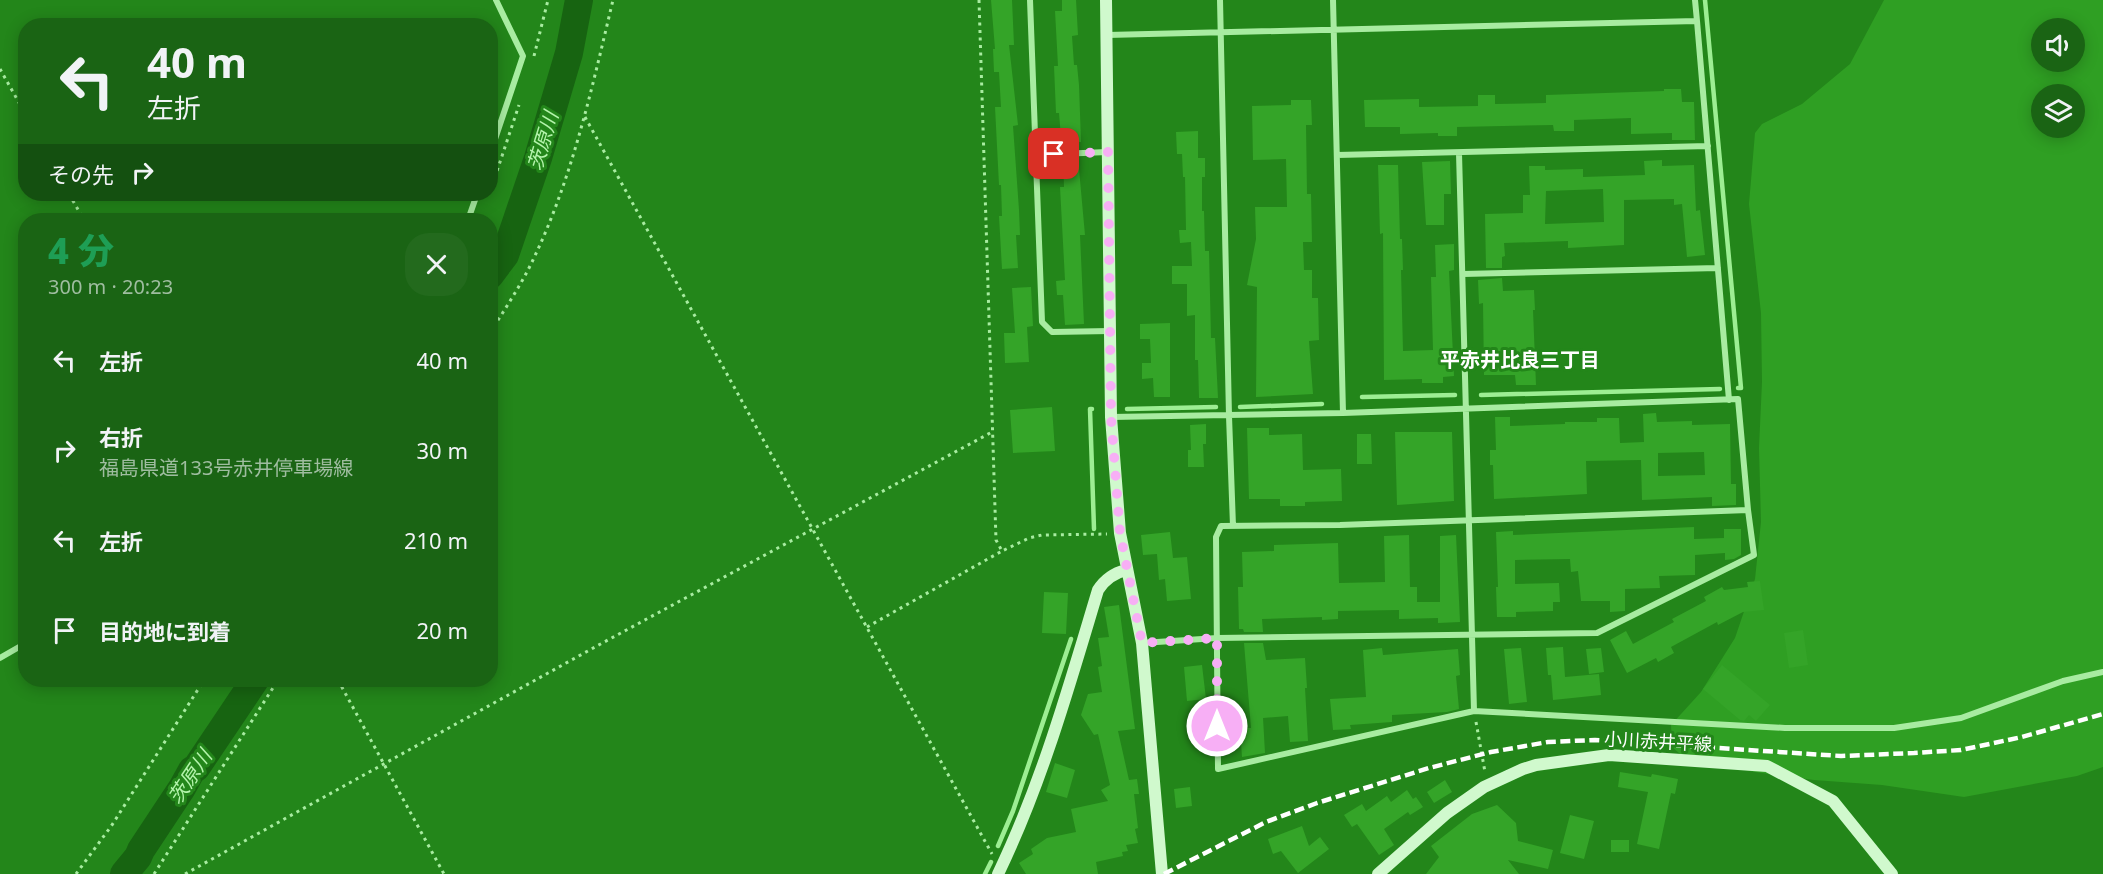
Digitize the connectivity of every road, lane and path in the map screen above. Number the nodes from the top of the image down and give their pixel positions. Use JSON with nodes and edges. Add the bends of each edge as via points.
{"nodes":[{"id":1,"x":496,"y":0,"type":"edge"},
{"id":2,"x":613,"y":0,"type":"edge"},
{"id":3,"x":979,"y":0,"type":"edge"},
{"id":4,"x":1030,"y":0,"type":"edge"},
{"id":5,"x":1106,"y":0,"type":"edge"},
{"id":6,"x":1221,"y":0,"type":"edge"},
{"id":7,"x":1333,"y":0,"type":"edge"},
{"id":8,"x":1695,"y":0,"type":"edge"},
{"id":9,"x":1697,"y":21,"type":"junction"},
{"id":10,"x":1334,"y":30,"type":"junction"},
{"id":11,"x":1221,"y":32,"type":"junction"},
{"id":12,"x":1107,"y":34,"type":"junction"},
{"id":13,"x":0,"y":69,"type":"edge"},
{"id":14,"x":18,"y":101,"type":"edge"},
{"id":15,"x":585,"y":117,"type":"junction"},
{"id":16,"x":498,"y":130,"type":"edge"},
{"id":17,"x":1708,"y":146,"type":"junction"},
{"id":18,"x":1108,"y":152,"type":"junction"},
{"id":19,"x":1459,"y":153,"type":"junction"},
{"id":20,"x":1036,"y":155,"type":"junction"},
{"id":21,"x":1337,"y":155,"type":"junction"},
{"id":22,"x":1718,"y":268,"type":"junction"},
{"id":23,"x":1463,"y":274,"type":"junction"},
{"id":24,"x":498,"y":320,"type":"edge"},
{"id":25,"x":1110,"y":331,"type":"junction"},
{"id":26,"x":1729,"y":400,"type":"junction"},
{"id":27,"x":1466,"y":409,"type":"junction"},
{"id":28,"x":1343,"y":413,"type":"junction"},
{"id":29,"x":1229,"y":416,"type":"junction"},
{"id":30,"x":1111,"y":417,"type":"junction"},
{"id":31,"x":992,"y":432,"type":"junction"},
{"id":32,"x":1748,"y":510,"type":"junction"},
{"id":33,"x":1470,"y":521,"type":"junction"},
{"id":34,"x":1233,"y":526,"type":"junction"},
{"id":35,"x":814,"y":530,"type":"junction"},
{"id":36,"x":1120,"y":533,"type":"junction"},
{"id":37,"x":1002,"y":551,"type":"junction"},
{"id":38,"x":1126,"y":570,"type":"junction"},
{"id":39,"x":867,"y":627,"type":"junction"},
{"id":40,"x":1473,"y":634,"type":"junction"},
{"id":41,"x":1217,"y":638,"type":"junction"},
{"id":42,"x":1142,"y":643,"type":"junction"},
{"id":43,"x":18,"y":648,"type":"edge"},
{"id":44,"x":0,"y":658,"type":"edge"},
{"id":45,"x":2103,"y":672,"type":"edge"},
{"id":46,"x":200,"y":687,"type":"edge"},
{"id":47,"x":274,"y":687,"type":"edge"},
{"id":48,"x":342,"y":687,"type":"edge"},
{"id":49,"x":1474,"y":711,"type":"junction"},
{"id":50,"x":384,"y":764,"type":"junction"},
{"id":51,"x":1487,"y":785,"type":"junction"},
{"id":52,"x":999,"y":872,"type":"edge"},
{"id":53,"x":76,"y":874,"type":"edge"},
{"id":54,"x":154,"y":874,"type":"edge"},
{"id":55,"x":185,"y":874,"type":"edge"},
{"id":56,"x":444,"y":874,"type":"edge"},
{"id":57,"x":1162,"y":874,"type":"edge"},
{"id":58,"x":1378,"y":874,"type":"edge"},
{"id":59,"x":1892,"y":874,"type":"edge"}],
"edges":[{"from":1,"to":16,"type":"street","via":[[523,56]]},
{"from":2,"to":15,"type":"path"},
{"from":3,"to":31,"type":"path"},
{"from":4,"to":20,"type":"street"},
{"from":5,"to":12,"type":"main road"},
{"from":6,"to":11,"type":"street"},
{"from":7,"to":10,"type":"street"},
{"from":8,"to":9,"type":"street"},
{"from":9,"to":10,"type":"street"},
{"from":9,"to":17,"type":"street"},
{"from":10,"to":11,"type":"street"},
{"from":10,"to":21,"type":"street"},
{"from":11,"to":12,"type":"street"},
{"from":11,"to":29,"type":"street"},
{"from":12,"to":18,"type":"main road"},
{"from":13,"to":14,"type":"path"},
{"from":15,"to":24,"type":"path","via":[[561,192],[528,270]]},
{"from":15,"to":35,"type":"path"},
{"from":17,"to":19,"type":"street"},
{"from":17,"to":22,"type":"street"},
{"from":18,"to":20,"type":"street"},
{"from":18,"to":25,"type":"main road"},
{"from":19,"to":21,"type":"street"},
{"from":19,"to":23,"type":"street"},
{"from":20,"to":25,"type":"street","via":[[1041,322],[1052,332]]},
{"from":21,"to":28,"type":"street"},
{"from":22,"to":23,"type":"street"},
{"from":22,"to":26,"type":"street"},
{"from":23,"to":27,"type":"street"},
{"from":25,"to":30,"type":"main road"},
{"from":26,"to":27,"type":"street"},
{"from":26,"to":32,"type":"street","via":[[1738,399]]},
{"from":27,"to":28,"type":"street"},
{"from":27,"to":33,"type":"street"},
{"from":28,"to":29,"type":"street"},
{"from":29,"to":30,"type":"street"},
{"from":29,"to":34,"type":"street"},
{"from":30,"to":36,"type":"main road"},
{"from":31,"to":35,"type":"path"},
{"from":31,"to":37,"type":"path","via":[[996,540]]},
{"from":32,"to":33,"type":"street"},
{"from":32,"to":40,"type":"street","via":[[1754,555],[1597,633]]},
{"from":33,"to":34,"type":"street"},
{"from":33,"to":40,"type":"street"},
{"from":34,"to":41,"type":"street","via":[[1221,526],[1216,537]]},
{"from":35,"to":39,"type":"path"},
{"from":35,"to":50,"type":"path"},
{"from":36,"to":37,"type":"path","via":[[1042,536]]},
{"from":36,"to":38,"type":"main road"},
{"from":37,"to":39,"type":"path"},
{"from":38,"to":42,"type":"main road"},
{"from":38,"to":52,"type":"main road","via":[[1103,581],[1098,590],[1057,725]]},
{"from":39,"to":52,"type":"path"},
{"from":40,"to":41,"type":"street"},
{"from":40,"to":49,"type":"street"},
{"from":41,"to":42,"type":"street"},
{"from":41,"to":49,"type":"street","via":[[1218,769]]},
{"from":42,"to":57,"type":"main road"},
{"from":43,"to":44,"type":"street"},
{"from":45,"to":49,"type":"street","via":[[2063,681],[1961,718],[1894,728],[1785,728]]},
{"from":46,"to":53,"type":"path","via":[[112,825]]},
{"from":47,"to":54,"type":"path"},
{"from":48,"to":50,"type":"path"},
{"from":49,"to":51,"type":"path"},
{"from":50,"to":55,"type":"path"},
{"from":50,"to":56,"type":"path"},
{"from":51,"to":58,"type":"main road","name":"小川赤井平線","via":[[1447,813]]},
{"from":51,"to":59,"type":"main road","name":"小川赤井平線","via":[[1536,765],[1609,755],[1767,766],[1833,801]]}]}
